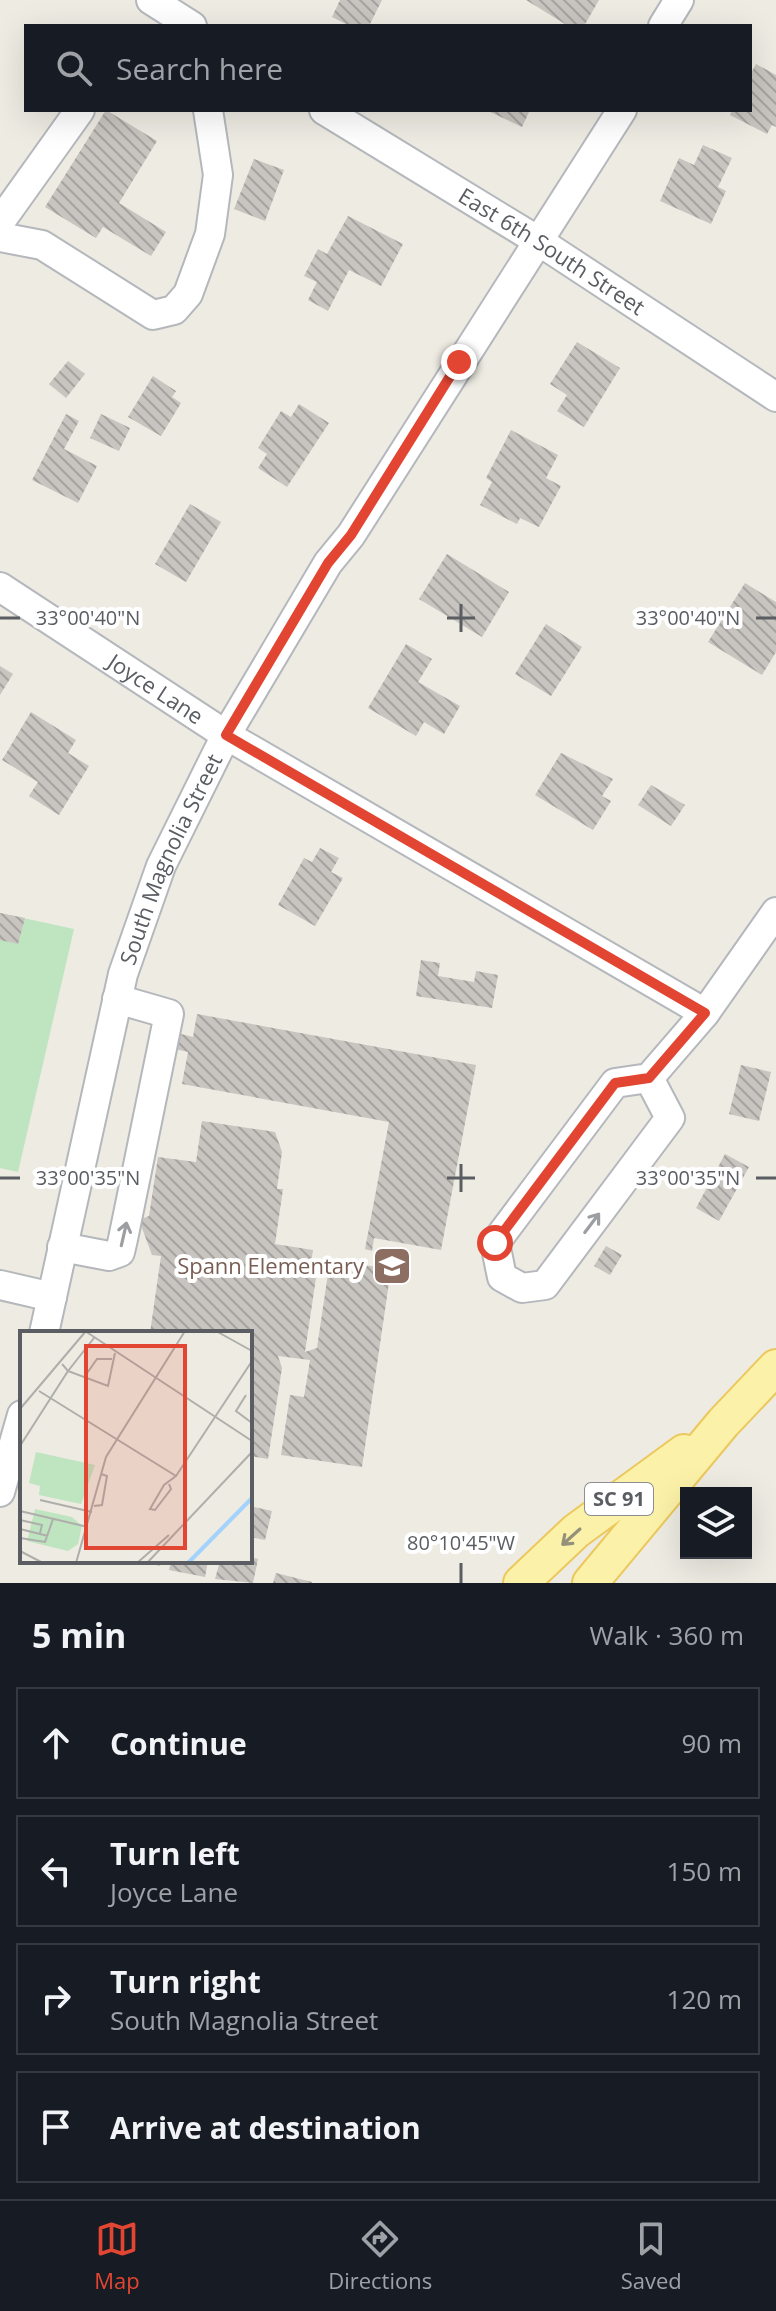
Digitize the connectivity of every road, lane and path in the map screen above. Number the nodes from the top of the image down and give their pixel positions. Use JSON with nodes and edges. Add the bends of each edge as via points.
{"nodes":[{"id":1,"x":151,"y":0,"type":"edge"},
{"id":2,"x":679,"y":0,"type":"edge"},
{"id":3,"x":189,"y":24,"type":"edge"},
{"id":4,"x":664,"y":24,"type":"edge"},
{"id":5,"x":79,"y":112,"type":"edge"},
{"id":6,"x":208,"y":112,"type":"edge"},
{"id":7,"x":327,"y":112,"type":"edge"},
{"id":8,"x":621,"y":112,"type":"edge"},
{"id":9,"x":0,"y":222,"type":"edge"},
{"id":10,"x":0,"y":237,"type":"edge"},
{"id":11,"x":540,"y":242,"type":"junction"},
{"id":12,"x":776,"y":397,"type":"edge"},
{"id":13,"x":0,"y":587,"type":"edge"},
{"id":14,"x":226,"y":735,"type":"junction"},
{"id":15,"x":776,"y":912,"type":"edge"},
{"id":16,"x":117,"y":999,"type":"junction"},
{"id":17,"x":705,"y":1013,"type":"junction"},
{"id":18,"x":649,"y":1078,"type":"junction"},
{"id":19,"x":62,"y":1247,"type":"junction"},
{"id":20,"x":0,"y":1285,"type":"edge"},
{"id":21,"x":52,"y":1297,"type":"junction"},
{"id":22,"x":44,"y":1331,"type":"edge"},
{"id":23,"x":776,"y":1367,"type":"edge"},
{"id":24,"x":0,"y":1414,"type":"edge"},
{"id":25,"x":20,"y":1417,"type":"edge"},
{"id":26,"x":723,"y":1423,"type":"junction"},
{"id":27,"x":20,"y":1424,"type":"edge"},
{"id":28,"x":0,"y":1492,"type":"edge"},
{"id":29,"x":521,"y":1583,"type":"edge"},
{"id":30,"x":590,"y":1583,"type":"edge"}],
"edges":[{"from":1,"to":3,"type":"street"},
{"from":2,"to":4,"type":"street"},
{"from":5,"to":9,"type":"street"},
{"from":6,"to":10,"type":"street","via":[[218,175],[210,234],[188,294],[174,310],[153,315],[42,245]]},
{"from":7,"to":11,"type":"street","name":"East 6th South Street"},
{"from":8,"to":11,"type":"street","name":"South Magnolia Street"},
{"from":11,"to":12,"type":"street","name":"East 6th South Street"},
{"from":11,"to":14,"type":"street","name":"South Magnolia Street","via":[[328,563]]},
{"from":13,"to":14,"type":"street","name":"Joyce Lane"},
{"from":14,"to":16,"type":"street","name":"South Magnolia Street","via":[[161,866]]},
{"from":14,"to":17,"type":"street","name":"Joyce Lane"},
{"from":15,"to":17,"type":"street"},
{"from":16,"to":19,"type":"street","name":"South Magnolia Street"},
{"from":19,"to":16,"type":"street","one_way":true,"via":[[109,1256],[120,1252],[123,1239],[169,1014]]},
{"from":17,"to":18,"type":"street"},
{"from":18,"to":18,"type":"street","one_way":true,"via":[[615,1083],[495,1243],[502,1277],[522,1288],[545,1285],[670,1118]]},
{"from":19,"to":21,"type":"street","name":"South Magnolia Street"},
{"from":20,"to":21,"type":"street"},
{"from":21,"to":22,"type":"street","name":"South Magnolia Street"},
{"from":23,"to":26,"type":"main road","number":"SC 91"},
{"from":24,"to":25,"type":"street"},
{"from":26,"to":29,"type":"main road","number":"SC 91","one_way":true,"via":[[576,1531]]},
{"from":26,"to":30,"type":"main road","number":"SC 91"},
{"from":27,"to":28,"type":"street"}]}
